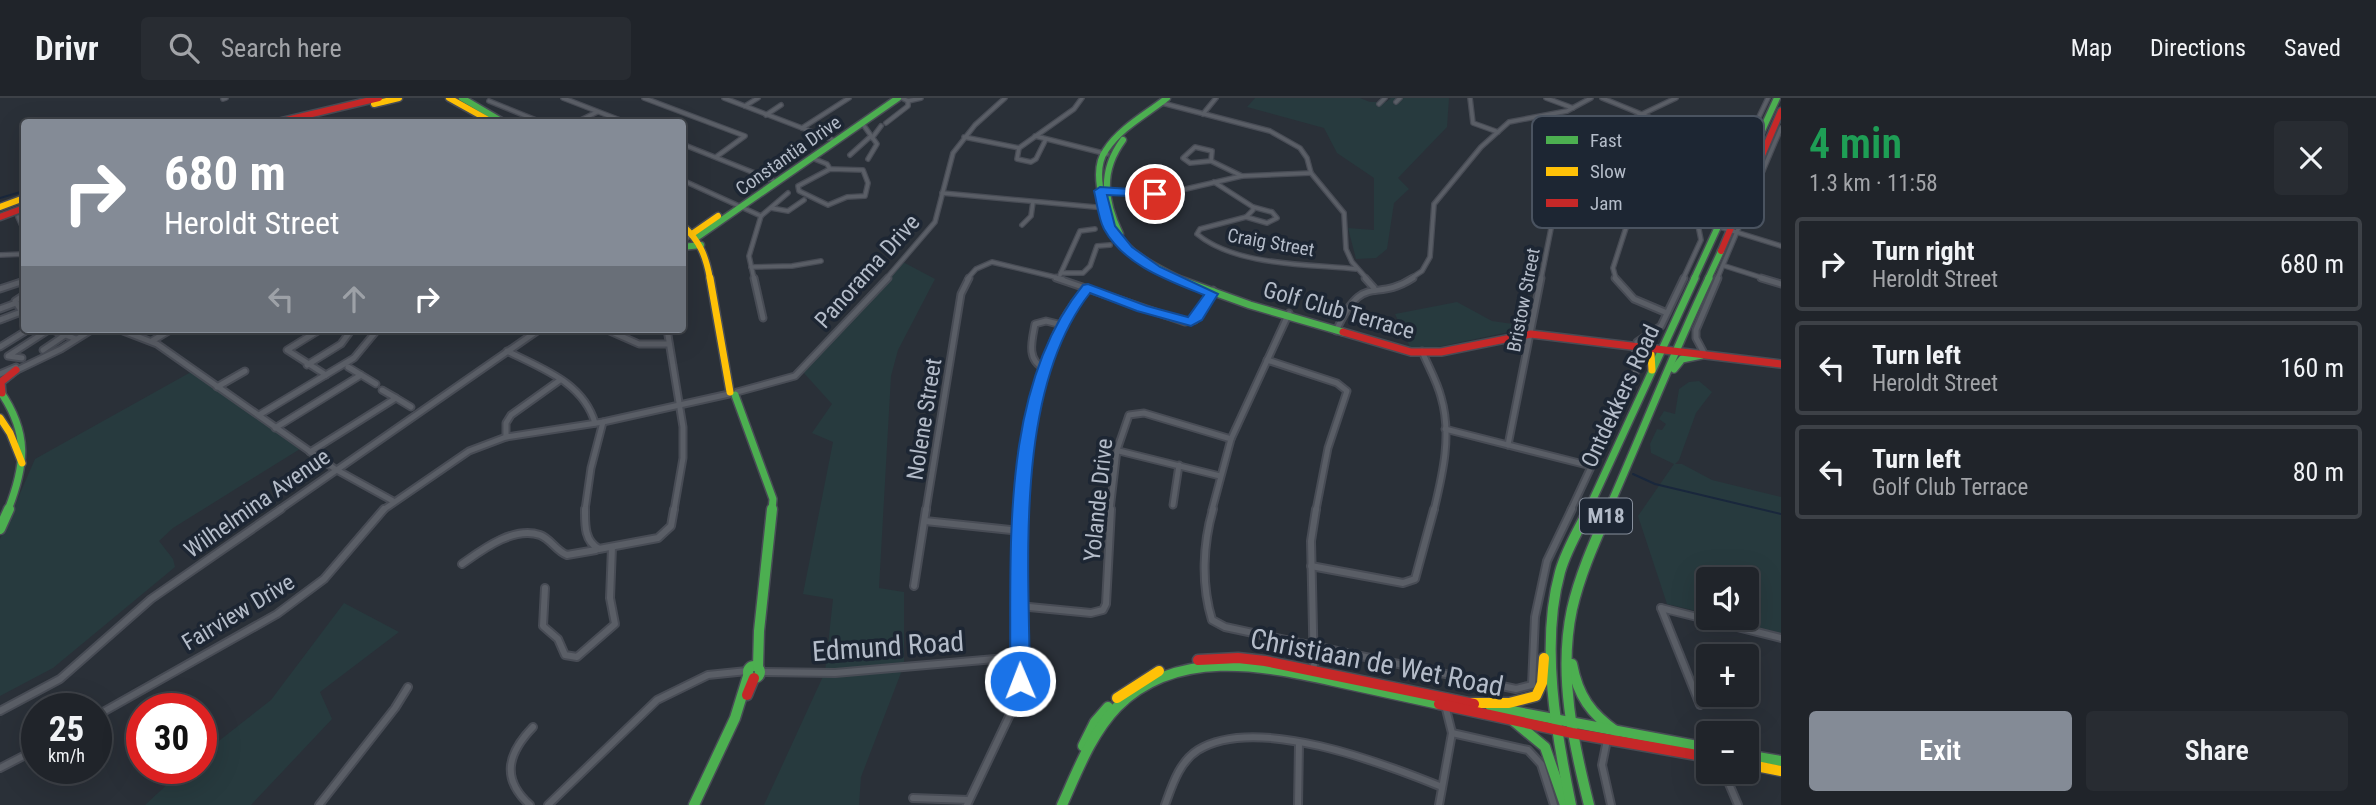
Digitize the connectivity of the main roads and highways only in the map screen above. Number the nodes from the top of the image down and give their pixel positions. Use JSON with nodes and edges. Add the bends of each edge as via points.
{"nodes":[{"id":1,"x":378,"y":98,"type":"edge"},
{"id":2,"x":398,"y":98,"type":"edge"},
{"id":3,"x":891,"y":98,"type":"edge"},
{"id":4,"x":900,"y":98,"type":"edge"},
{"id":5,"x":1777,"y":98,"type":"edge"},
{"id":6,"x":455,"y":99,"type":"edge"},
{"id":7,"x":1167,"y":101,"type":"edge"},
{"id":8,"x":1781,"y":111,"type":"edge"},
{"id":9,"x":290,"y":119,"type":"edge"},
{"id":10,"x":311,"y":119,"type":"edge"},
{"id":11,"x":474,"y":119,"type":"edge"},
{"id":12,"x":498,"y":119,"type":"edge"},
{"id":13,"x":1764,"y":127,"type":"edge"},
{"id":14,"x":834,"y":140,"type":"junction"},
{"id":15,"x":1764,"y":151,"type":"edge"},
{"id":16,"x":774,"y":181,"type":"junction"},
{"id":17,"x":21,"y":199,"type":"edge"},
{"id":18,"x":0,"y":206,"type":"edge"},
{"id":19,"x":21,"y":207,"type":"edge"},
{"id":20,"x":0,"y":215,"type":"edge"},
{"id":21,"x":1717,"y":228,"type":"edge"},
{"id":22,"x":1735,"y":228,"type":"edge"},
{"id":23,"x":686,"y":229,"type":"edge"},
{"id":24,"x":696,"y":239,"type":"junction"},
{"id":25,"x":686,"y":243,"type":"edge"},
{"id":26,"x":1636,"y":345,"type":"junction"},
{"id":27,"x":1664,"y":348,"type":"junction"},
{"id":28,"x":1676,"y":350,"type":"junction"},
{"id":29,"x":1703,"y":353,"type":"junction"},
{"id":30,"x":1781,"y":362,"type":"edge"},
{"id":31,"x":0,"y":375,"type":"edge"},
{"id":32,"x":1652,"y":375,"type":"junction"},
{"id":33,"x":1667,"y":377,"type":"junction"},
{"id":34,"x":1,"y":392,"type":"edge"},
{"id":35,"x":0,"y":418,"type":"edge"},
{"id":36,"x":22,"y":463,"type":"junction"},
{"id":37,"x":0,"y":529,"type":"edge"},
{"id":38,"x":1554,"y":597,"type":"junction"},
{"id":39,"x":1568,"y":645,"type":"junction"},
{"id":40,"x":753,"y":672,"type":"junction"},
{"id":41,"x":1445,"y":702,"type":"junction"},
{"id":42,"x":1471,"y":703,"type":"junction"},
{"id":43,"x":1510,"y":718,"type":"junction"},
{"id":44,"x":1552,"y":718,"type":"junction"},
{"id":45,"x":1570,"y":722,"type":"junction"},
{"id":46,"x":1554,"y":729,"type":"junction"},
{"id":47,"x":1617,"y":732,"type":"junction"},
{"id":48,"x":1572,"y":733,"type":"junction"},
{"id":49,"x":1696,"y":746,"type":"edge"},
{"id":50,"x":1696,"y":755,"type":"edge"},
{"id":51,"x":1759,"y":757,"type":"edge"},
{"id":52,"x":1781,"y":761,"type":"edge"},
{"id":53,"x":1759,"y":767,"type":"edge"},
{"id":54,"x":1781,"y":771,"type":"edge"},
{"id":55,"x":695,"y":805,"type":"edge"},
{"id":56,"x":700,"y":805,"type":"edge"},
{"id":57,"x":1062,"y":805,"type":"edge"},
{"id":58,"x":1565,"y":805,"type":"edge"},
{"id":59,"x":1571,"y":805,"type":"edge"},
{"id":60,"x":1589,"y":805,"type":"edge"}],
"edges":[{"from":1,"to":9,"type":"main road"},
{"from":2,"to":10,"type":"main road"},
{"from":3,"to":14,"type":"main road","name":"Constantia Drive"},
{"from":4,"to":14,"type":"main road","name":"Constantia Drive"},
{"from":5,"to":13,"type":"main road","name":"Ontdekkers Road","number":"M18"},
{"from":6,"to":11,"type":"main road"},
{"from":6,"to":12,"type":"main road"},
{"from":7,"to":26,"type":"main road","name":"Golf Club Terrace","via":[[1107,154],[1104,191],[1105,208],[1116,228],[1138,253],[1174,275],[1212,292],[1422,351],[1514,330]]},
{"from":8,"to":15,"type":"main road","name":"Ontdekkers Road","number":"M18"},
{"from":14,"to":16,"type":"main road","name":"Constantia Drive"},
{"from":14,"to":16,"type":"main road","name":"Constantia Drive"},
{"from":16,"to":24,"type":"main road","name":"Constantia Drive"},
{"from":17,"to":18,"type":"main road"},
{"from":19,"to":20,"type":"main road"},
{"from":21,"to":27,"type":"main road","name":"Ontdekkers Road","number":"M18"},
{"from":22,"to":28,"type":"main road","name":"Ontdekkers Road","number":"M18"},
{"from":23,"to":24,"type":"main road"},
{"from":24,"to":25,"type":"main road"},
{"from":24,"to":40,"type":"main road","via":[[708,267],[727,376],[773,499]]},
{"from":26,"to":27,"type":"main road","name":"Golf Club Terrace"},
{"from":26,"to":32,"type":"main road","via":[[1652,356]]},
{"from":27,"to":28,"type":"main road","name":"Golf Club Terrace"},
{"from":27,"to":32,"type":"main road","name":"Ontdekkers Road","number":"M18"},
{"from":28,"to":29,"type":"main road","name":"Golf Club Terrace"},
{"from":28,"to":33,"type":"main road","name":"Ontdekkers Road","number":"M18"},
{"from":29,"to":30,"type":"main road","name":"Golf Club Terrace"},
{"from":29,"to":33,"type":"main road","via":[[1682,359]]},
{"from":31,"to":34,"type":"main road","via":[[13,370],[3,380]]},
{"from":32,"to":38,"type":"main road","name":"Ontdekkers Road","number":"M18","via":[[1560,571]]},
{"from":33,"to":39,"type":"main road","name":"Ontdekkers Road","number":"M18","via":[[1587,558],[1574,600]]},
{"from":34,"to":36,"type":"main road","via":[[23,427]]},
{"from":35,"to":36,"type":"main road"},
{"from":36,"to":37,"type":"main road"},
{"from":38,"to":42,"type":"main road","via":[[1547,614],[1538,695],[1525,702]]},
{"from":38,"to":44,"type":"main road","name":"Ontdekkers Road","number":"M18","via":[[1549,645]]},
{"from":39,"to":45,"type":"main road","name":"Ontdekkers Road","number":"M18"},
{"from":39,"to":47,"type":"main road","via":[[1578,697]]},
{"from":40,"to":55,"type":"main road"},
{"from":40,"to":56,"type":"main road","via":[[723,758]]},
{"from":41,"to":42,"type":"main road","name":"Christiaan de Wet Road"},
{"from":41,"to":43,"type":"main road","name":"Christiaan de Wet Road"},
{"from":41,"to":57,"type":"main road","name":"Christiaan de Wet Road","via":[[1276,668],[1228,663],[1172,671],[1137,689],[1112,710],[1080,760]]},
{"from":42,"to":44,"type":"main road","name":"Christiaan de Wet Road"},
{"from":43,"to":46,"type":"main road","name":"Christiaan de Wet Road"},
{"from":43,"to":58,"type":"main road","via":[[1548,749]]},
{"from":44,"to":45,"type":"main road","name":"Christiaan de Wet Road"},
{"from":44,"to":46,"type":"main road","name":"Ontdekkers Road","number":"M18"},
{"from":45,"to":47,"type":"main road","name":"Christiaan de Wet Road"},
{"from":45,"to":48,"type":"main road","name":"Ontdekkers Road","number":"M18"},
{"from":46,"to":48,"type":"main road","name":"Christiaan de Wet Road"},
{"from":46,"to":59,"type":"main road","name":"Ontdekkers Road","number":"M18"},
{"from":47,"to":49,"type":"main road","name":"Christiaan de Wet Road"},
{"from":48,"to":50,"type":"main road","name":"Christiaan de Wet Road"},
{"from":48,"to":60,"type":"main road","name":"Ontdekkers Road","number":"M18"},
{"from":51,"to":52,"type":"main road"},
{"from":53,"to":54,"type":"main road"}]}
